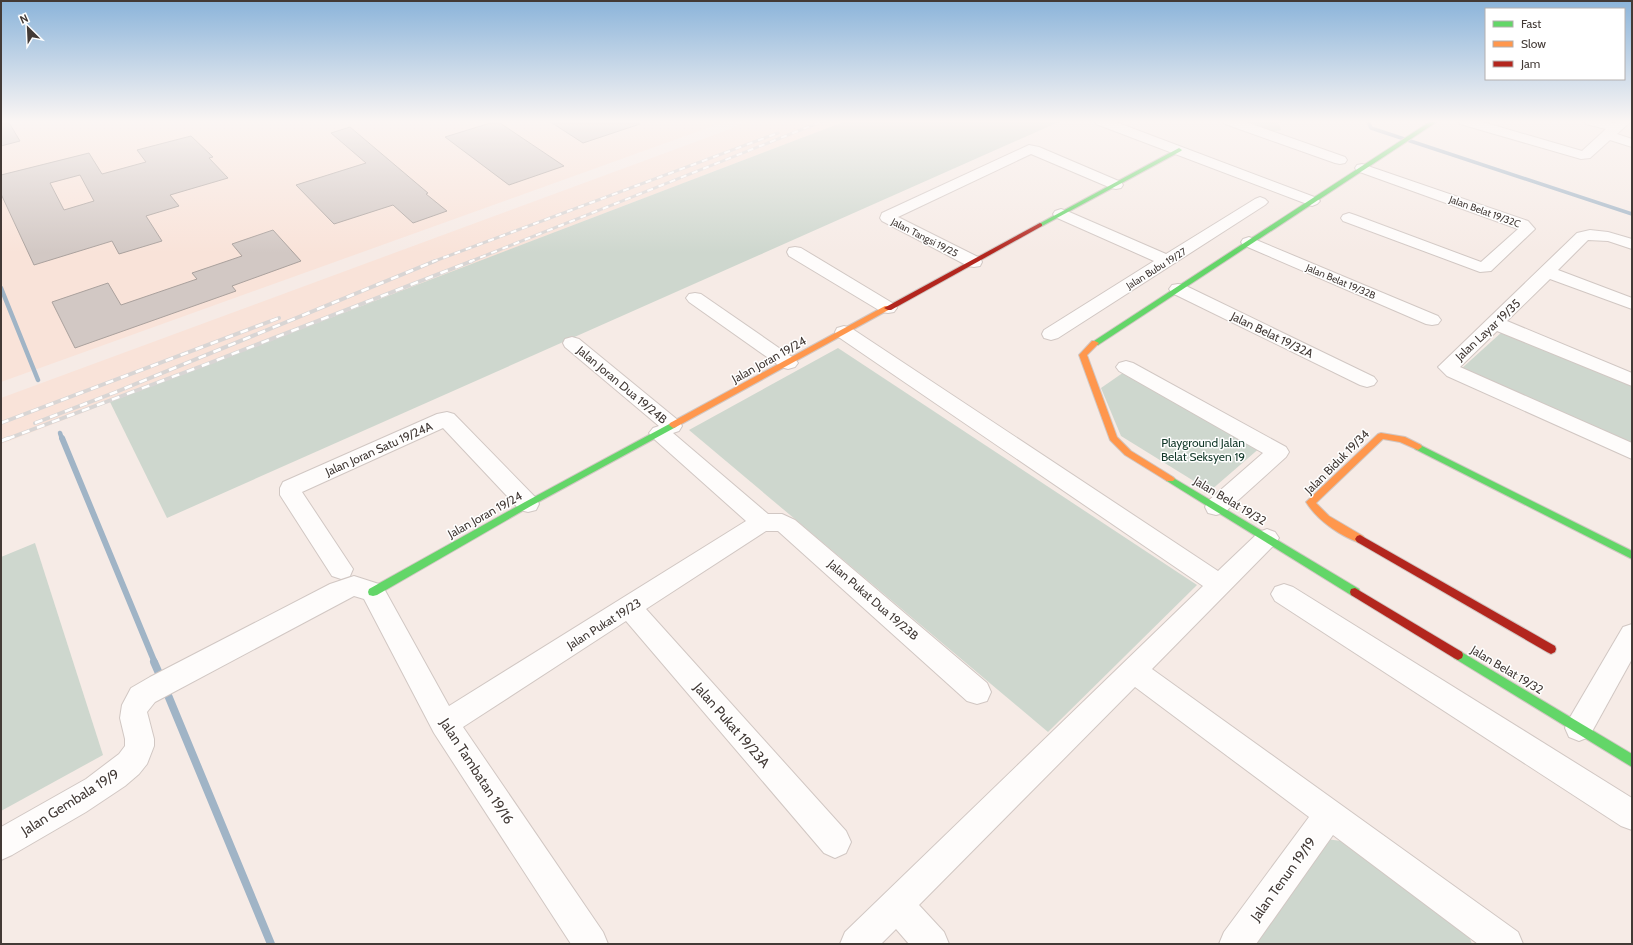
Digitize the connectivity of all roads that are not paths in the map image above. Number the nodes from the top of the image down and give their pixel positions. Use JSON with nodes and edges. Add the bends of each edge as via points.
{"nodes":[{"id":1,"x":995,"y":165,"type":"edge"},
{"id":2,"x":1070,"y":165,"type":"edge"},
{"id":3,"x":1151,"y":165,"type":"edge"},
{"id":4,"x":1218,"y":165,"type":"edge"},
{"id":5,"x":1366,"y":165,"type":"edge"},
{"id":6,"x":1362,"y":168,"type":"junction"},
{"id":7,"x":1116,"y":184,"type":"junction"},
{"id":8,"x":1312,"y":201,"type":"junction"},
{"id":9,"x":1260,"y":202,"type":"dead end"},
{"id":10,"x":1061,"y":214,"type":"junction"},
{"id":11,"x":1349,"y":218,"type":"dead end"},
{"id":12,"x":1249,"y":242,"type":"junction"},
{"id":13,"x":1632,"y":244,"type":"edge"},
{"id":14,"x":795,"y":252,"type":"dead end"},
{"id":15,"x":1166,"y":261,"type":"junction"},
{"id":16,"x":974,"y":262,"type":"junction"},
{"id":17,"x":1547,"y":272,"type":"junction"},
{"id":18,"x":1178,"y":289,"type":"junction"},
{"id":19,"x":695,"y":298,"type":"dead end"},
{"id":20,"x":1632,"y":304,"type":"edge"},
{"id":21,"x":888,"y":308,"type":"junction"},
{"id":22,"x":1432,"y":320,"type":"dead end"},
{"id":23,"x":1495,"y":323,"type":"junction"},
{"id":24,"x":844,"y":332,"type":"junction"},
{"id":25,"x":1051,"y":334,"type":"dead end"},
{"id":26,"x":572,"y":343,"type":"dead end"},
{"id":27,"x":788,"y":363,"type":"junction"},
{"id":28,"x":1126,"y":367,"type":"dead end"},
{"id":29,"x":1632,"y":380,"type":"edge"},
{"id":30,"x":1367,"y":381,"type":"dead end"},
{"id":31,"x":666,"y":430,"type":"junction"},
{"id":32,"x":1632,"y":452,"type":"edge"},
{"id":33,"x":528,"y":504,"type":"junction"},
{"id":34,"x":1216,"y":507,"type":"junction"},
{"id":35,"x":762,"y":522,"type":"junction"},
{"id":36,"x":1268,"y":538,"type":"junction"},
{"id":37,"x":1632,"y":555,"type":"edge"},
{"id":38,"x":340,"y":569,"type":"dead end"},
{"id":39,"x":1220,"y":585,"type":"junction"},
{"id":40,"x":373,"y":592,"type":"junction"},
{"id":41,"x":1284,"y":594,"type":"dead end"},
{"id":42,"x":630,"y":608,"type":"junction"},
{"id":43,"x":1632,"y":635,"type":"edge"},
{"id":44,"x":1551,"y":648,"type":"dead end"},
{"id":45,"x":1133,"y":670,"type":"junction"},
{"id":46,"x":977,"y":692,"type":"dead end"},
{"id":47,"x":444,"y":724,"type":"junction"},
{"id":48,"x":1579,"y":728,"type":"junction"},
{"id":49,"x":1632,"y":760,"type":"edge"},
{"id":50,"x":1330,"y":815,"type":"junction"},
{"id":51,"x":1632,"y":815,"type":"edge"},
{"id":52,"x":835,"y":842,"type":"dead end"},
{"id":53,"x":1,"y":844,"type":"edge"},
{"id":54,"x":896,"y":905,"type":"junction"},
{"id":55,"x":591,"y":944,"type":"edge"},
{"id":56,"x":857,"y":944,"type":"edge"},
{"id":57,"x":932,"y":944,"type":"edge"},
{"id":58,"x":1236,"y":944,"type":"edge"},
{"id":59,"x":1506,"y":944,"type":"edge"}],
"edges":[{"from":1,"to":16,"type":"street","name":"Jalan Tangsi 19/25","via":[[888,216]]},
{"from":2,"to":7,"type":"street","name":"Jalan Tangsi 19/25"},
{"from":3,"to":7,"type":"street","name":"Jalan Joran 19/24"},
{"from":4,"to":8,"type":"street"},
{"from":5,"to":6,"type":"street","name":"Jalan Belat 19/32"},
{"from":6,"to":8,"type":"street","name":"Jalan Belat 19/32"},
{"from":6,"to":11,"type":"street","name":"Jalan Belat 19/32C","via":[[1522,224],[1527,229],[1485,267],[1480,267]]},
{"from":7,"to":10,"type":"street","name":"Jalan Joran 19/24"},
{"from":8,"to":12,"type":"street","name":"Jalan Belat 19/32"},
{"from":9,"to":15,"type":"street","name":"Jalan Bubu 19/27"},
{"from":10,"to":15,"type":"street"},
{"from":10,"to":16,"type":"street","name":"Jalan Joran 19/24"},
{"from":12,"to":18,"type":"street","name":"Jalan Belat 19/32"},
{"from":12,"to":22,"type":"street","name":"Jalan Belat 19/32B"},
{"from":13,"to":17,"type":"street","name":"Jalan Layar 19/35","via":[[1607,236],[1583,236]]},
{"from":14,"to":21,"type":"street"},
{"from":15,"to":25,"type":"street","name":"Jalan Bubu 19/27"},
{"from":16,"to":21,"type":"street","name":"Jalan Joran 19/24"},
{"from":17,"to":20,"type":"street"},
{"from":17,"to":23,"type":"street","name":"Jalan Layar 19/35"},
{"from":18,"to":30,"type":"street","name":"Jalan Belat 19/32A"},
{"from":18,"to":34,"type":"street","name":"Jalan Belat 19/32","via":[[1092,345],[1083,355],[1114,438],[1128,453]]},
{"from":19,"to":27,"type":"street"},
{"from":21,"to":24,"type":"street","name":"Jalan Joran 19/24"},
{"from":23,"to":29,"type":"street"},
{"from":23,"to":32,"type":"street","name":"Jalan Layar 19/35","via":[[1448,367]]},
{"from":24,"to":27,"type":"street","name":"Jalan Joran 19/24"},
{"from":24,"to":39,"type":"street"},
{"from":26,"to":31,"type":"street","name":"Jalan Joran Dua 19/24B"},
{"from":27,"to":31,"type":"street","name":"Jalan Joran 19/24"},
{"from":28,"to":34,"type":"street","via":[[1278,452]]},
{"from":31,"to":33,"type":"street","name":"Jalan Joran 19/24"},
{"from":31,"to":35,"type":"street","name":"Jalan Joran Dua 19/24B"},
{"from":33,"to":38,"type":"street","name":"Jalan Joran Satu 19/24A","via":[[448,420],[444,419],[291,488],[290,496]]},
{"from":33,"to":40,"type":"street","name":"Jalan Joran 19/24"},
{"from":34,"to":36,"type":"street","name":"Jalan Belat 19/32"},
{"from":35,"to":42,"type":"street","name":"Jalan Pukat 19/23"},
{"from":35,"to":46,"type":"street","name":"Jalan Pukat Dua 19/23B","via":[[782,523],[787,526]]},
{"from":36,"to":39,"type":"street"},
{"from":36,"to":48,"type":"street","name":"Jalan Belat 19/32"},
{"from":37,"to":44,"type":"street","name":"Jalan Biduk 19/34","via":[[1402,439],[1391,437],[1381,436],[1311,502],[1321,516]]},
{"from":39,"to":45,"type":"street"},
{"from":40,"to":47,"type":"street","name":"Jalan Tambatan 19/16"},
{"from":40,"to":53,"type":"street","name":"Jalan Gembala 19/9","via":[[354,586],[339,591],[148,692],[141,697],[134,710],[133,716],[141,742],[137,754],[129,765],[93,790]]},
{"from":41,"to":51,"type":"street"},
{"from":42,"to":47,"type":"street","name":"Jalan Pukat 19/23"},
{"from":42,"to":52,"type":"street","name":"Jalan Pukat 19/23A"},
{"from":43,"to":48,"type":"street"},
{"from":45,"to":50,"type":"street"},
{"from":45,"to":54,"type":"street"},
{"from":47,"to":55,"type":"street","name":"Jalan Tambatan 19/16"},
{"from":48,"to":49,"type":"street","name":"Jalan Belat 19/32"},
{"from":50,"to":58,"type":"street","name":"Jalan Tenun 19/19"},
{"from":50,"to":59,"type":"street"},
{"from":54,"to":56,"type":"street"},
{"from":54,"to":57,"type":"street"}]}
